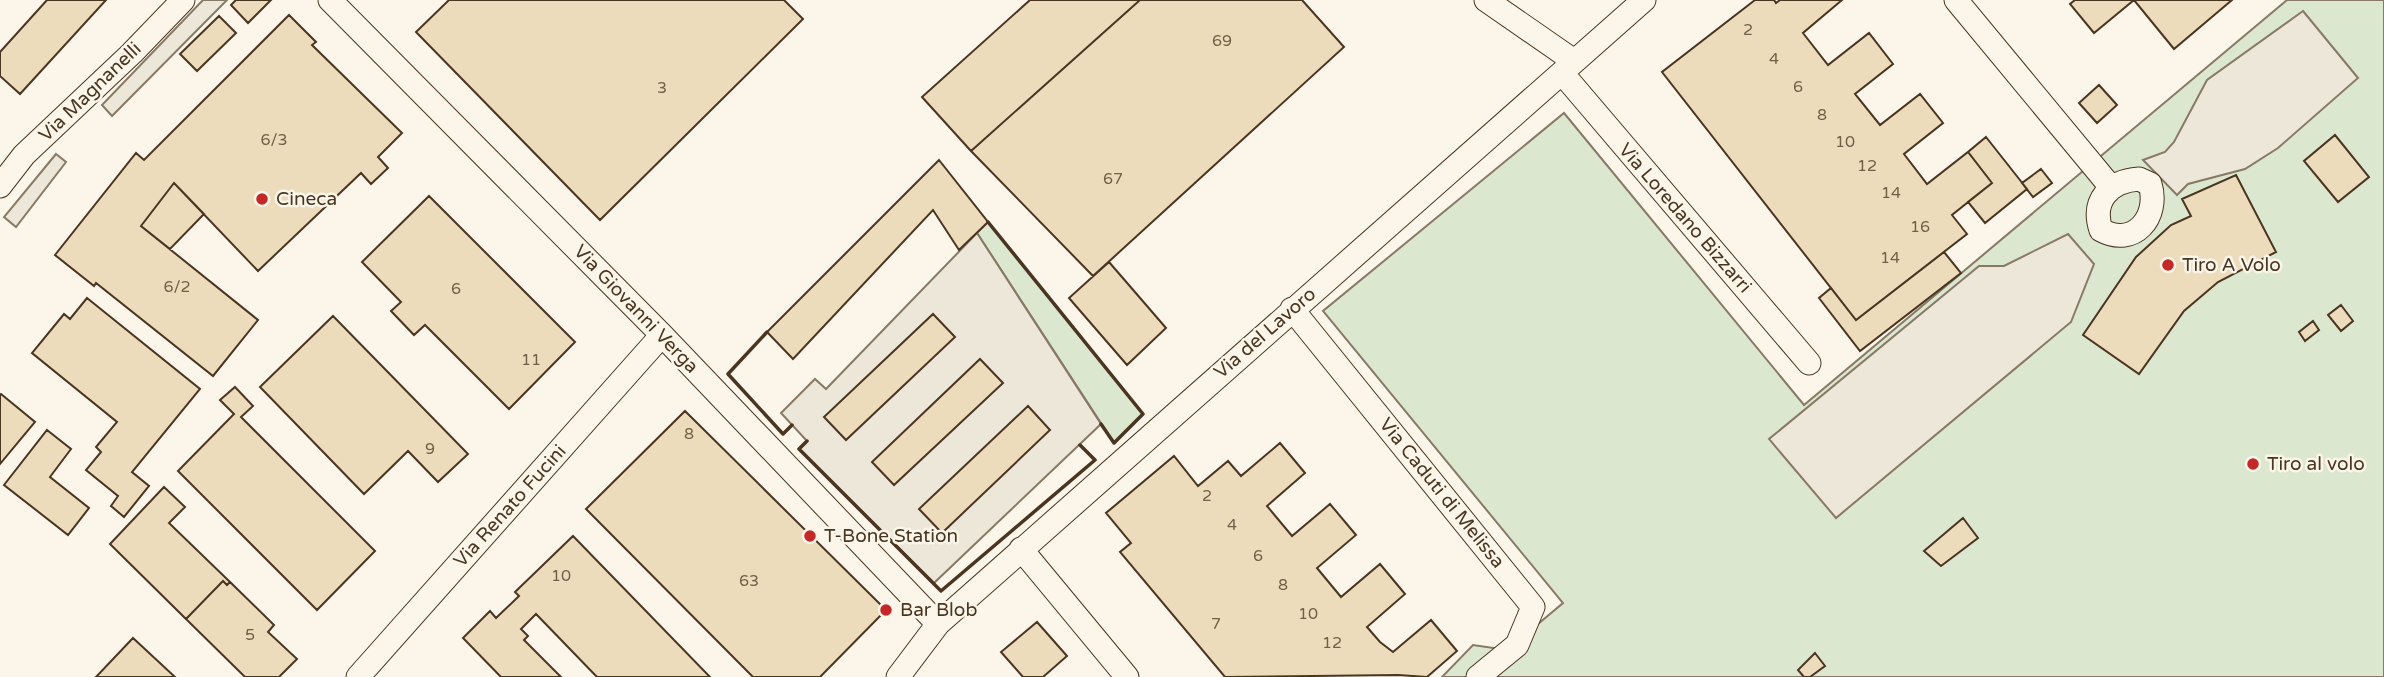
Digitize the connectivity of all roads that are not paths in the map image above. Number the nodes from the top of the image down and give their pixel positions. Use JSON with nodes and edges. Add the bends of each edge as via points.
{"nodes":[{"id":1,"x":183,"y":0,"type":"edge"},
{"id":2,"x":330,"y":0,"type":"edge"},
{"id":3,"x":1486,"y":0,"type":"edge"},
{"id":4,"x":1644,"y":0,"type":"edge"},
{"id":5,"x":1956,"y":0,"type":"edge"},
{"id":6,"x":1568,"y":67,"type":"junction"},
{"id":7,"x":2110,"y":186,"type":"dead end"},
{"id":8,"x":0,"y":187,"type":"edge"},
{"id":9,"x":1292,"y":309,"type":"junction"},
{"id":10,"x":662,"y":335,"type":"junction"},
{"id":11,"x":1809,"y":363,"type":"dead end"},
{"id":12,"x":1021,"y":549,"type":"junction"},
{"id":13,"x":938,"y":624,"type":"junction"},
{"id":14,"x":358,"y":677,"type":"edge"},
{"id":15,"x":898,"y":677,"type":"edge"},
{"id":16,"x":1127,"y":677,"type":"edge"},
{"id":17,"x":1478,"y":677,"type":"edge"}],
"edges":[{"from":1,"to":8,"type":"street","name":"Via Magnanelli","via":[[24,155]]},
{"from":2,"to":10,"type":"street","name":"Via Giovanni Verga"},
{"from":3,"to":6,"type":"street","name":"Via Loredano Bizzarri"},
{"from":4,"to":6,"type":"street","name":"Via del Lavoro"},
{"from":5,"to":7,"type":"street"},
{"from":6,"to":9,"type":"street","name":"Via del Lavoro"},
{"from":6,"to":11,"type":"street","name":"Via Loredano Bizzarri"},
{"from":9,"to":12,"type":"street","name":"Via del Lavoro"},
{"from":9,"to":17,"type":"street","name":"Via Caduti di Melissa","via":[[1533,607],[1517,645]]},
{"from":10,"to":13,"type":"street","name":"Via Giovanni Verga"},
{"from":10,"to":14,"type":"street","name":"Via Renato Fucini"},
{"from":12,"to":13,"type":"street","name":"Via del Lavoro"},
{"from":12,"to":16,"type":"street"},
{"from":13,"to":15,"type":"street","name":"Via del Lavoro"}]}
